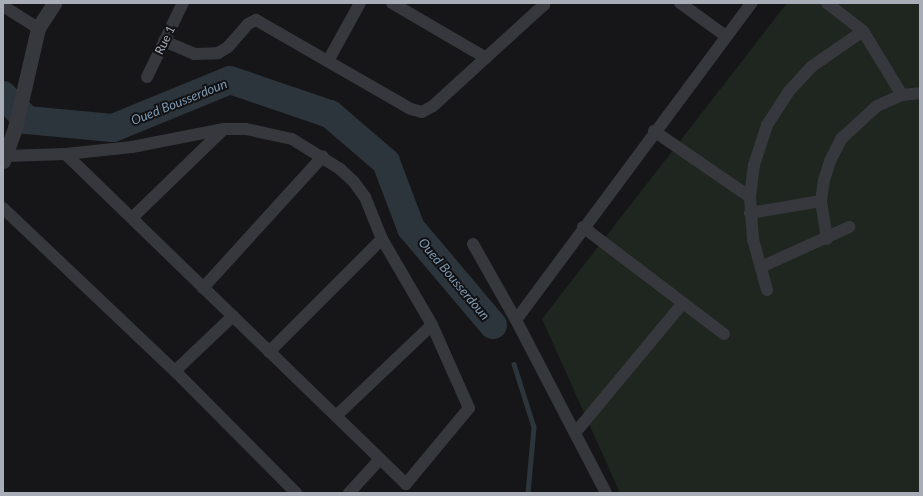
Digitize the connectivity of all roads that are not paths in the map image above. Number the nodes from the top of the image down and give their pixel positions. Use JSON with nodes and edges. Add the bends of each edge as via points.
{"nodes":[{"id":1,"x":54,"y":3,"type":"edge"},
{"id":2,"x":183,"y":3,"type":"edge"},
{"id":3,"x":360,"y":3,"type":"edge"},
{"id":4,"x":392,"y":3,"type":"edge"},
{"id":5,"x":543,"y":3,"type":"edge"},
{"id":6,"x":680,"y":3,"type":"edge"},
{"id":7,"x":751,"y":3,"type":"edge"},
{"id":8,"x":827,"y":3,"type":"edge"},
{"id":9,"x":3,"y":6,"type":"edge"},
{"id":10,"x":38,"y":28,"type":"junction"},
{"id":11,"x":863,"y":31,"type":"junction"},
{"id":12,"x":726,"y":36,"type":"junction"},
{"id":13,"x":164,"y":41,"type":"junction"},
{"id":14,"x":486,"y":58,"type":"junction"},
{"id":15,"x":328,"y":61,"type":"junction"},
{"id":16,"x":147,"y":77,"type":"dead end"},
{"id":17,"x":920,"y":94,"type":"edge"},
{"id":18,"x":902,"y":95,"type":"junction"},
{"id":19,"x":224,"y":129,"type":"junction"},
{"id":20,"x":654,"y":131,"type":"junction"},
{"id":21,"x":66,"y":154,"type":"junction"},
{"id":22,"x":323,"y":156,"type":"junction"},
{"id":23,"x":4,"y":157,"type":"edge"},
{"id":24,"x":750,"y":197,"type":"junction"},
{"id":25,"x":821,"y":201,"type":"junction"},
{"id":26,"x":3,"y":208,"type":"edge"},
{"id":27,"x":750,"y":213,"type":"junction"},
{"id":28,"x":132,"y":218,"type":"junction"},
{"id":29,"x":583,"y":227,"type":"junction"},
{"id":30,"x":849,"y":227,"type":"dead end"},
{"id":31,"x":382,"y":238,"type":"junction"},
{"id":32,"x":827,"y":239,"type":"junction"},
{"id":33,"x":474,"y":244,"type":"dead end"},
{"id":34,"x":761,"y":267,"type":"junction"},
{"id":35,"x":204,"y":288,"type":"junction"},
{"id":36,"x":767,"y":290,"type":"dead end"},
{"id":37,"x":683,"y":303,"type":"junction"},
{"id":38,"x":233,"y":316,"type":"junction"},
{"id":39,"x":516,"y":320,"type":"junction"},
{"id":40,"x":432,"y":325,"type":"junction"},
{"id":41,"x":724,"y":334,"type":"dead end"},
{"id":42,"x":269,"y":352,"type":"junction"},
{"id":43,"x":175,"y":371,"type":"junction"},
{"id":44,"x":336,"y":416,"type":"junction"},
{"id":45,"x":575,"y":433,"type":"junction"},
{"id":46,"x":380,"y":459,"type":"junction"},
{"id":47,"x":296,"y":493,"type":"edge"},
{"id":48,"x":349,"y":493,"type":"edge"},
{"id":49,"x":606,"y":493,"type":"edge"}],
"edges":[{"from":1,"to":10,"type":"street"},
{"from":2,"to":13,"type":"street","name":"Rue 1"},
{"from":3,"to":15,"type":"street"},
{"from":4,"to":14,"type":"street"},
{"from":5,"to":14,"type":"street","via":[[544,5]]},
{"from":6,"to":12,"type":"street"},
{"from":7,"to":12,"type":"street"},
{"from":8,"to":11,"type":"street"},
{"from":9,"to":10,"type":"street"},
{"from":10,"to":23,"type":"street","via":[[15,128]]},
{"from":11,"to":18,"type":"street"},
{"from":11,"to":24,"type":"street","via":[[811,67],[789,91],[767,125],[754,165]]},
{"from":12,"to":20,"type":"street"},
{"from":13,"to":15,"type":"street","via":[[194,54],[218,52],[228,47],[248,24],[256,20]]},
{"from":13,"to":16,"type":"street","name":"Rue 1"},
{"from":14,"to":15,"type":"street","via":[[433,106],[422,112],[411,109]]},
{"from":17,"to":18,"type":"street"},
{"from":18,"to":25,"type":"street","via":[[877,106],[841,139],[830,161]]},
{"from":19,"to":21,"type":"street","via":[[132,147]]},
{"from":19,"to":22,"type":"street","via":[[273,133],[292,139]]},
{"from":19,"to":28,"type":"street"},
{"from":20,"to":24,"type":"street"},
{"from":20,"to":29,"type":"street"},
{"from":21,"to":23,"type":"street"},
{"from":21,"to":28,"type":"street"},
{"from":22,"to":31,"type":"street","via":[[354,182],[365,197]]},
{"from":22,"to":35,"type":"street"},
{"from":24,"to":27,"type":"street"},
{"from":25,"to":27,"type":"street"},
{"from":25,"to":32,"type":"street"},
{"from":26,"to":43,"type":"street"},
{"from":27,"to":34,"type":"street"},
{"from":28,"to":35,"type":"street"},
{"from":29,"to":37,"type":"street"},
{"from":29,"to":39,"type":"street"},
{"from":30,"to":32,"type":"street"},
{"from":31,"to":40,"type":"street"},
{"from":31,"to":42,"type":"street"},
{"from":32,"to":34,"type":"street"},
{"from":33,"to":39,"type":"street"},
{"from":34,"to":36,"type":"street"},
{"from":35,"to":38,"type":"street"},
{"from":37,"to":41,"type":"street"},
{"from":37,"to":45,"type":"street"},
{"from":38,"to":42,"type":"street"},
{"from":38,"to":43,"type":"street"},
{"from":39,"to":45,"type":"street"},
{"from":40,"to":44,"type":"street"},
{"from":40,"to":46,"type":"street","via":[[469,408],[406,484]]},
{"from":42,"to":44,"type":"street"},
{"from":43,"to":47,"type":"street"},
{"from":44,"to":46,"type":"street"},
{"from":45,"to":49,"type":"street"},
{"from":46,"to":48,"type":"street"}]}
